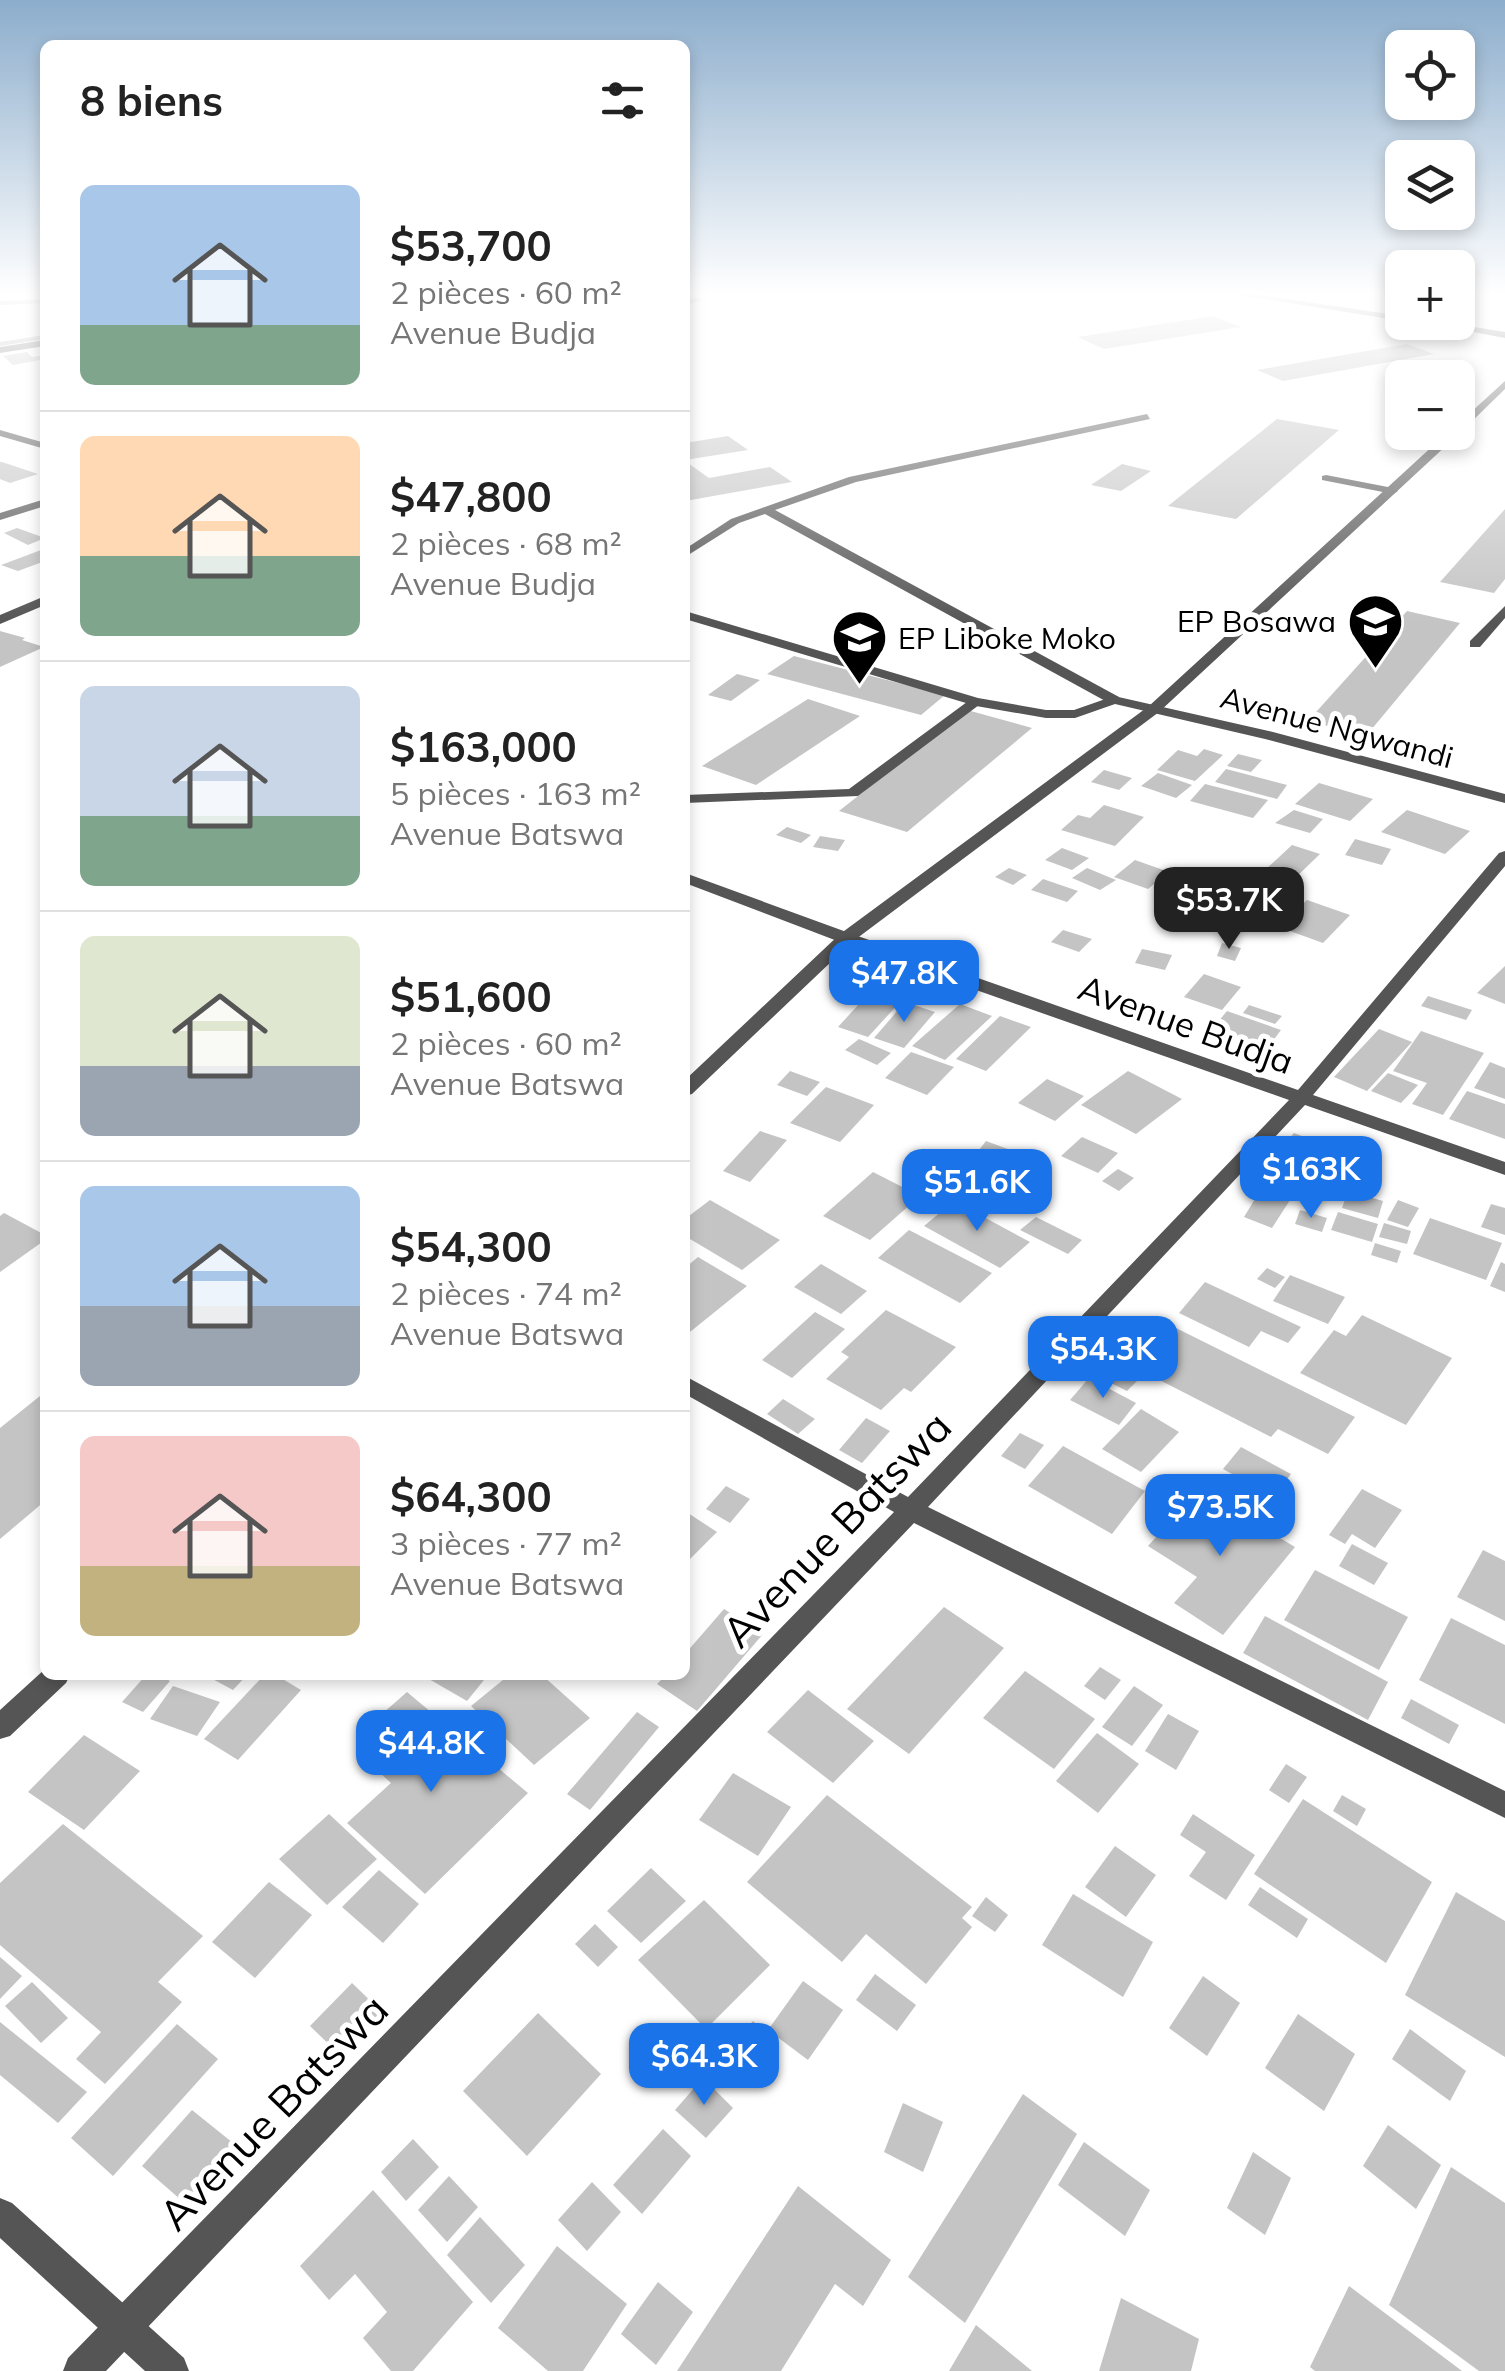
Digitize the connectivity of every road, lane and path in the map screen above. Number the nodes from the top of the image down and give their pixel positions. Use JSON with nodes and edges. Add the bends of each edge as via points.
{"nodes":[{"id":1,"x":1147,"y":417,"type":"dead end"},
{"id":2,"x":0,"y":433,"type":"edge"},
{"id":3,"x":40,"y":445,"type":"edge"},
{"id":4,"x":1436,"y":450,"type":"edge"},
{"id":5,"x":1326,"y":478,"type":"dead end"},
{"id":6,"x":1393,"y":491,"type":"junction"},
{"id":7,"x":40,"y":504,"type":"edge"},
{"id":8,"x":766,"y":510,"type":"junction"},
{"id":9,"x":0,"y":517,"type":"edge"},
{"id":10,"x":690,"y":551,"type":"edge"},
{"id":11,"x":40,"y":602,"type":"edge"},
{"id":12,"x":1505,"y":610,"type":"edge"},
{"id":13,"x":690,"y":616,"type":"edge"},
{"id":14,"x":0,"y":620,"type":"edge"},
{"id":15,"x":1475,"y":644,"type":"dead end"},
{"id":16,"x":1114,"y":700,"type":"junction"},
{"id":17,"x":976,"y":702,"type":"junction"},
{"id":18,"x":1154,"y":709,"type":"junction"},
{"id":19,"x":690,"y":799,"type":"edge"},
{"id":20,"x":1505,"y":799,"type":"edge"},
{"id":21,"x":1505,"y":856,"type":"edge"},
{"id":22,"x":690,"y":880,"type":"edge"},
{"id":23,"x":846,"y":938,"type":"junction"},
{"id":24,"x":690,"y":1085,"type":"edge"},
{"id":25,"x":1300,"y":1099,"type":"junction"},
{"id":26,"x":1505,"y":1169,"type":"edge"},
{"id":27,"x":690,"y":1387,"type":"edge"},
{"id":28,"x":911,"y":1510,"type":"junction"},
{"id":29,"x":52,"y":1680,"type":"edge"},
{"id":30,"x":0,"y":1727,"type":"edge"},
{"id":31,"x":1505,"y":1806,"type":"edge"},
{"id":32,"x":0,"y":2215,"type":"edge"},
{"id":33,"x":121,"y":2326,"type":"junction"},
{"id":34,"x":81,"y":2371,"type":"edge"},
{"id":35,"x":171,"y":2371,"type":"edge"}],
"edges":[{"from":1,"to":8,"type":"street","via":[[853,479]]},
{"from":2,"to":3,"type":"street"},
{"from":4,"to":6,"type":"street"},
{"from":5,"to":6,"type":"street"},
{"from":6,"to":18,"type":"street"},
{"from":7,"to":9,"type":"street"},
{"from":8,"to":10,"type":"street"},
{"from":8,"to":16,"type":"street"},
{"from":11,"to":14,"type":"street"},
{"from":12,"to":15,"type":"street"},
{"from":13,"to":17,"type":"street"},
{"from":16,"to":17,"type":"street","via":[[1075,714]]},
{"from":16,"to":18,"type":"street","name":"Avenue Ngwandi"},
{"from":17,"to":19,"type":"street","via":[[854,794]]},
{"from":18,"to":20,"type":"street","name":"Avenue Ngwandi"},
{"from":18,"to":23,"type":"street"},
{"from":21,"to":25,"type":"street","name":"Avenue Batswa"},
{"from":22,"to":23,"type":"street","name":"Avenue Budja"},
{"from":23,"to":24,"type":"street"},
{"from":23,"to":25,"type":"street","name":"Avenue Budja"},
{"from":25,"to":26,"type":"street","name":"Avenue Budja"},
{"from":25,"to":28,"type":"street","name":"Avenue Batswa"},
{"from":27,"to":28,"type":"street"},
{"from":28,"to":31,"type":"street"},
{"from":28,"to":33,"type":"street","name":"Avenue Batswa"},
{"from":29,"to":30,"type":"street"},
{"from":32,"to":33,"type":"street"},
{"from":33,"to":34,"type":"street","name":"Avenue Batswa"},
{"from":33,"to":35,"type":"street"}]}
